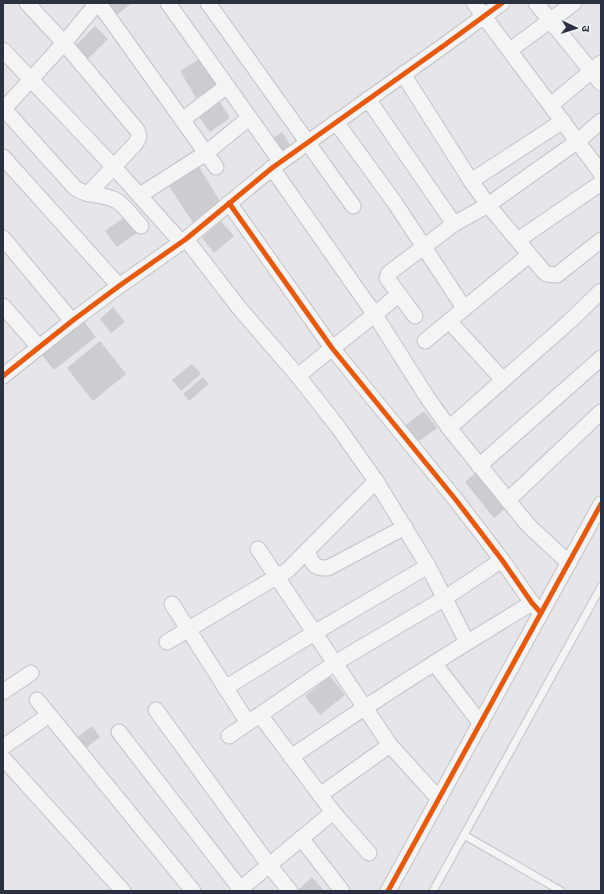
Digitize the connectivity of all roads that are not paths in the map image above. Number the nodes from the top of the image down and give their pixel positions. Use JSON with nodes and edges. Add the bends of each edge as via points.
{"nodes":[{"id":1,"x":27,"y":3,"type":"edge"},
{"id":2,"x":168,"y":3,"type":"edge"},
{"id":3,"x":208,"y":3,"type":"edge"},
{"id":4,"x":474,"y":3,"type":"edge"},
{"id":5,"x":502,"y":3,"type":"edge"},
{"id":6,"x":536,"y":3,"type":"edge"},
{"id":7,"x":574,"y":3,"type":"edge"},
{"id":8,"x":485,"y":16,"type":"junction"},
{"id":9,"x":550,"y":21,"type":"junction"},
{"id":10,"x":64,"y":44,"type":"junction"},
{"id":11,"x":3,"y":50,"type":"edge"},
{"id":12,"x":510,"y":50,"type":"junction"},
{"id":13,"x":596,"y":67,"type":"edge"},
{"id":14,"x":403,"y":74,"type":"junction"},
{"id":15,"x":32,"y":79,"type":"junction"},
{"id":16,"x":601,"y":83,"type":"edge"},
{"id":17,"x":227,"y":86,"type":"junction"},
{"id":18,"x":368,"y":99,"type":"junction"},
{"id":19,"x":551,"y":105,"type":"junction"},
{"id":20,"x":3,"y":109,"type":"edge"},
{"id":21,"x":249,"y":118,"type":"junction"},
{"id":22,"x":182,"y":120,"type":"junction"},
{"id":23,"x":563,"y":121,"type":"junction"},
{"id":24,"x":601,"y":121,"type":"edge"},
{"id":25,"x":336,"y":122,"type":"junction"},
{"id":26,"x":578,"y":141,"type":"junction"},
{"id":27,"x":307,"y":143,"type":"junction"},
{"id":28,"x":206,"y":153,"type":"junction"},
{"id":29,"x":3,"y":157,"type":"edge"},
{"id":30,"x":276,"y":165,"type":"junction"},
{"id":31,"x":114,"y":166,"type":"junction"},
{"id":32,"x":216,"y":167,"type":"dead end"},
{"id":33,"x":601,"y":173,"type":"edge"},
{"id":34,"x":471,"y":181,"type":"junction"},
{"id":35,"x":601,"y":183,"type":"edge"},
{"id":36,"x":88,"y":194,"type":"junction"},
{"id":37,"x":140,"y":195,"type":"junction"},
{"id":38,"x":229,"y":203,"type":"junction"},
{"id":39,"x":488,"y":205,"type":"junction"},
{"id":40,"x":353,"y":206,"type":"dead end"},
{"id":41,"x":454,"y":224,"type":"junction"},
{"id":42,"x":141,"y":226,"type":"dead end"},
{"id":43,"x":3,"y":238,"type":"edge"},
{"id":44,"x":183,"y":240,"type":"junction"},
{"id":45,"x":518,"y":240,"type":"junction"},
{"id":46,"x":601,"y":240,"type":"edge"},
{"id":47,"x":424,"y":246,"type":"junction"},
{"id":48,"x":528,"y":255,"type":"junction"},
{"id":49,"x":118,"y":286,"type":"junction"},
{"id":50,"x":601,"y":291,"type":"edge"},
{"id":51,"x":399,"y":294,"type":"junction"},
{"id":52,"x":3,"y":306,"type":"edge"},
{"id":53,"x":464,"y":308,"type":"junction"},
{"id":54,"x":375,"y":316,"type":"junction"},
{"id":55,"x":415,"y":316,"type":"dead end"},
{"id":56,"x":72,"y":321,"type":"junction"},
{"id":57,"x":449,"y":321,"type":"junction"},
{"id":58,"x":425,"y":340,"type":"dead end"},
{"id":59,"x":39,"y":347,"type":"junction"},
{"id":60,"x":332,"y":348,"type":"junction"},
{"id":61,"x":601,"y":358,"type":"edge"},
{"id":62,"x":3,"y":376,"type":"edge"},
{"id":63,"x":298,"y":376,"type":"junction"},
{"id":64,"x":503,"y":380,"type":"junction"},
{"id":65,"x":601,"y":412,"type":"edge"},
{"id":66,"x":449,"y":428,"type":"junction"},
{"id":67,"x":479,"y":466,"type":"junction"},
{"id":68,"x":376,"y":481,"type":"junction"},
{"id":69,"x":508,"y":500,"type":"junction"},
{"id":70,"x":601,"y":504,"type":"edge"},
{"id":71,"x":405,"y":527,"type":"junction"},
{"id":72,"x":258,"y":549,"type":"dead end"},
{"id":73,"x":307,"y":551,"type":"junction"},
{"id":74,"x":502,"y":560,"type":"junction"},
{"id":75,"x":569,"y":563,"type":"junction"},
{"id":76,"x":428,"y":566,"type":"junction"},
{"id":77,"x":278,"y":577,"type":"junction"},
{"id":78,"x":601,"y":586,"type":"edge"},
{"id":79,"x":445,"y":598,"type":"junction"},
{"id":80,"x":172,"y":604,"type":"dead end"},
{"id":81,"x":537,"y":608,"type":"junction"},
{"id":82,"x":188,"y":630,"type":"junction"},
{"id":83,"x":314,"y":633,"type":"junction"},
{"id":84,"x":167,"y":642,"type":"dead end"},
{"id":85,"x":467,"y":642,"type":"junction"},
{"id":86,"x":434,"y":663,"type":"junction"},
{"id":87,"x":335,"y":664,"type":"junction"},
{"id":88,"x":31,"y":673,"type":"dead end"},
{"id":89,"x":225,"y":688,"type":"junction"},
{"id":90,"x":3,"y":692,"type":"edge"},
{"id":91,"x":37,"y":700,"type":"dead end"},
{"id":92,"x":364,"y":707,"type":"junction"},
{"id":93,"x":156,"y":710,"type":"dead end"},
{"id":94,"x":49,"y":715,"type":"junction"},
{"id":95,"x":260,"y":715,"type":"junction"},
{"id":96,"x":248,"y":723,"type":"junction"},
{"id":97,"x":480,"y":724,"type":"junction"},
{"id":98,"x":120,"y":732,"type":"dead end"},
{"id":99,"x":230,"y":736,"type":"dead end"},
{"id":100,"x":390,"y":745,"type":"junction"},
{"id":101,"x":3,"y":747,"type":"edge"},
{"id":102,"x":291,"y":757,"type":"junction"},
{"id":103,"x":3,"y":758,"type":"edge"},
{"id":104,"x":320,"y":795,"type":"junction"},
{"id":105,"x":439,"y":799,"type":"junction"},
{"id":106,"x":333,"y":812,"type":"junction"},
{"id":107,"x":464,"y":835,"type":"junction"},
{"id":108,"x":301,"y":838,"type":"junction"},
{"id":109,"x":369,"y":853,"type":"dead end"},
{"id":110,"x":269,"y":865,"type":"junction"},
{"id":111,"x":240,"y":890,"type":"edge"},
{"id":112,"x":123,"y":891,"type":"edge"},
{"id":113,"x":193,"y":891,"type":"edge"},
{"id":114,"x":290,"y":891,"type":"edge"},
{"id":115,"x":342,"y":891,"type":"edge"},
{"id":116,"x":388,"y":891,"type":"edge"},
{"id":117,"x":433,"y":891,"type":"edge"},
{"id":118,"x":561,"y":891,"type":"edge"}],
"edges":[{"from":1,"to":10,"type":"street"},
{"from":2,"to":17,"type":"street"},
{"from":3,"to":27,"type":"street"},
{"from":4,"to":8,"type":"street"},
{"from":5,"to":8,"type":"street"},
{"from":6,"to":9,"type":"street"},
{"from":7,"to":9,"type":"street"},
{"from":8,"to":12,"type":"street"},
{"from":8,"to":14,"type":"street"},
{"from":9,"to":12,"type":"street"},
{"from":9,"to":13,"type":"street"},
{"from":10,"to":15,"type":"street"},
{"from":10,"to":22,"type":"street","via":[[93,8],[101,7]]},
{"from":10,"to":31,"type":"street","via":[[137,130],[139,135],[136,143]]},
{"from":11,"to":15,"type":"street"},
{"from":12,"to":19,"type":"street"},
{"from":13,"to":16,"type":"street"},
{"from":13,"to":19,"type":"street"},
{"from":14,"to":18,"type":"street"},
{"from":14,"to":34,"type":"street"},
{"from":15,"to":20,"type":"street"},
{"from":15,"to":31,"type":"street"},
{"from":17,"to":21,"type":"street"},
{"from":17,"to":22,"type":"street"},
{"from":18,"to":25,"type":"street"},
{"from":18,"to":41,"type":"street"},
{"from":19,"to":23,"type":"street"},
{"from":20,"to":36,"type":"street","via":[[75,188],[81,193]]},
{"from":21,"to":28,"type":"street"},
{"from":21,"to":30,"type":"street"},
{"from":22,"to":28,"type":"street"},
{"from":23,"to":26,"type":"street"},
{"from":23,"to":34,"type":"street"},
{"from":24,"to":26,"type":"street"},
{"from":25,"to":27,"type":"street"},
{"from":25,"to":47,"type":"street"},
{"from":26,"to":33,"type":"street"},
{"from":26,"to":39,"type":"street"},
{"from":27,"to":30,"type":"street"},
{"from":27,"to":40,"type":"street"},
{"from":28,"to":32,"type":"street"},
{"from":28,"to":37,"type":"street"},
{"from":29,"to":49,"type":"street"},
{"from":30,"to":38,"type":"street"},
{"from":30,"to":54,"type":"street"},
{"from":31,"to":36,"type":"street"},
{"from":31,"to":37,"type":"street"},
{"from":34,"to":39,"type":"street"},
{"from":35,"to":45,"type":"street"},
{"from":36,"to":42,"type":"street","via":[[117,201]]},
{"from":37,"to":44,"type":"street"},
{"from":38,"to":44,"type":"street"},
{"from":38,"to":60,"type":"street"},
{"from":39,"to":41,"type":"street"},
{"from":39,"to":45,"type":"street"},
{"from":41,"to":47,"type":"street"},
{"from":43,"to":56,"type":"street"},
{"from":44,"to":49,"type":"street"},
{"from":44,"to":63,"type":"street"},
{"from":45,"to":48,"type":"street"},
{"from":46,"to":48,"type":"street","via":[[556,275],[544,272]]},
{"from":47,"to":51,"type":"street","via":[[389,273],[387,278]]},
{"from":47,"to":53,"type":"street"},
{"from":48,"to":53,"type":"street"},
{"from":49,"to":56,"type":"street"},
{"from":50,"to":64,"type":"street"},
{"from":51,"to":54,"type":"street"},
{"from":51,"to":55,"type":"street"},
{"from":52,"to":59,"type":"street"},
{"from":53,"to":57,"type":"street"},
{"from":54,"to":60,"type":"street"},
{"from":54,"to":66,"type":"street"},
{"from":56,"to":59,"type":"street"},
{"from":57,"to":58,"type":"street"},
{"from":57,"to":64,"type":"street"},
{"from":59,"to":62,"type":"street"},
{"from":60,"to":63,"type":"street"},
{"from":60,"to":74,"type":"street"},
{"from":61,"to":67,"type":"street"},
{"from":63,"to":68,"type":"street"},
{"from":64,"to":66,"type":"street"},
{"from":65,"to":69,"type":"street"},
{"from":66,"to":67,"type":"street"},
{"from":67,"to":69,"type":"street"},
{"from":68,"to":71,"type":"street"},
{"from":68,"to":73,"type":"street"},
{"from":69,"to":75,"type":"street","via":[[529,526]]},
{"from":70,"to":75,"type":"street"},
{"from":71,"to":73,"type":"street","via":[[328,568],[313,564]]},
{"from":71,"to":76,"type":"street"},
{"from":72,"to":77,"type":"street"},
{"from":73,"to":77,"type":"street"},
{"from":74,"to":79,"type":"street"},
{"from":74,"to":81,"type":"street"},
{"from":75,"to":81,"type":"street"},
{"from":76,"to":79,"type":"street"},
{"from":76,"to":83,"type":"street"},
{"from":77,"to":82,"type":"street"},
{"from":77,"to":83,"type":"street"},
{"from":78,"to":107,"type":"lane"},
{"from":79,"to":85,"type":"street"},
{"from":79,"to":87,"type":"street"},
{"from":80,"to":82,"type":"street"},
{"from":81,"to":85,"type":"street"},
{"from":81,"to":97,"type":"street"},
{"from":82,"to":84,"type":"street"},
{"from":82,"to":89,"type":"street"},
{"from":83,"to":87,"type":"street"},
{"from":83,"to":89,"type":"street"},
{"from":85,"to":86,"type":"street"},
{"from":86,"to":92,"type":"street"},
{"from":86,"to":97,"type":"street"},
{"from":87,"to":92,"type":"street"},
{"from":87,"to":95,"type":"street"},
{"from":88,"to":90,"type":"street"},
{"from":89,"to":96,"type":"street"},
{"from":91,"to":94,"type":"street"},
{"from":92,"to":100,"type":"street"},
{"from":92,"to":102,"type":"street"},
{"from":93,"to":110,"type":"street"},
{"from":94,"to":101,"type":"street"},
{"from":94,"to":113,"type":"street"},
{"from":95,"to":96,"type":"street"},
{"from":95,"to":102,"type":"street"},
{"from":96,"to":99,"type":"street"},
{"from":97,"to":105,"type":"street"},
{"from":98,"to":111,"type":"street"},
{"from":100,"to":104,"type":"street"},
{"from":100,"to":105,"type":"street"},
{"from":102,"to":104,"type":"street"},
{"from":103,"to":112,"type":"street"},
{"from":104,"to":106,"type":"street"},
{"from":105,"to":116,"type":"street"},
{"from":106,"to":108,"type":"street"},
{"from":106,"to":109,"type":"street"},
{"from":107,"to":117,"type":"lane"},
{"from":107,"to":118,"type":"lane"},
{"from":108,"to":110,"type":"street"},
{"from":108,"to":115,"type":"street"},
{"from":110,"to":111,"type":"street"},
{"from":110,"to":114,"type":"street"}]}
